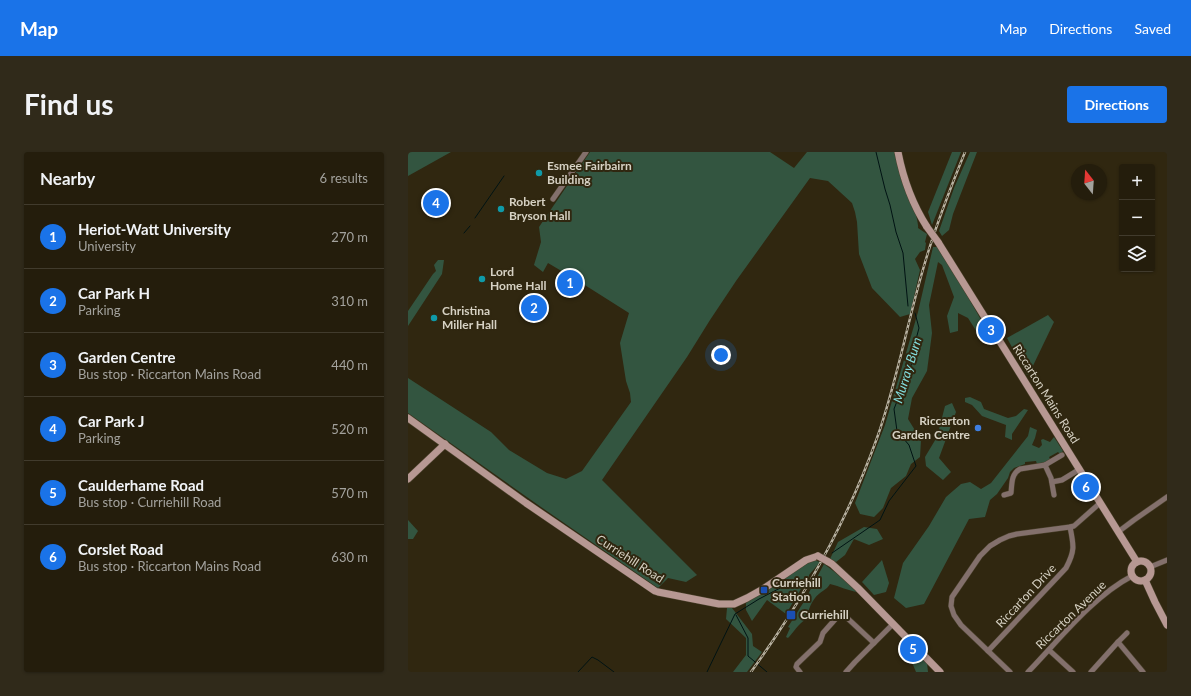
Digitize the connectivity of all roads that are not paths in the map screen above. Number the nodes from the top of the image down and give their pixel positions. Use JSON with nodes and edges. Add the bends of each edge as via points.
{"nodes":[{"id":1,"x":586,"y":152,"type":"edge"},
{"id":2,"x":898,"y":152,"type":"edge"},
{"id":3,"x":553,"y":199,"type":"dead end"},
{"id":4,"x":408,"y":418,"type":"edge"},
{"id":5,"x":445,"y":444,"type":"junction"},
{"id":6,"x":1062,"y":456,"type":"dead end"},
{"id":7,"x":1045,"y":465,"type":"junction"},
{"id":8,"x":1080,"y":469,"type":"junction"},
{"id":9,"x":408,"y":479,"type":"edge"},
{"id":10,"x":1052,"y":482,"type":"junction"},
{"id":11,"x":1004,"y":495,"type":"dead end"},
{"id":12,"x":1054,"y":495,"type":"dead end"},
{"id":13,"x":1167,"y":497,"type":"edge"},
{"id":14,"x":1100,"y":503,"type":"junction"},
{"id":15,"x":1070,"y":527,"type":"junction"},
{"id":16,"x":1118,"y":532,"type":"junction"},
{"id":17,"x":1167,"y":560,"type":"edge"},
{"id":18,"x":1137,"y":562,"type":"junction"},
{"id":19,"x":1150,"y":567,"type":"junction"},
{"id":20,"x":1132,"y":576,"type":"junction"},
{"id":21,"x":1145,"y":580,"type":"junction"},
{"id":22,"x":893,"y":624,"type":"junction"},
{"id":23,"x":1167,"y":625,"type":"edge"},
{"id":24,"x":1127,"y":632,"type":"dead end"},
{"id":25,"x":874,"y":642,"type":"junction"},
{"id":26,"x":1118,"y":642,"type":"junction"},
{"id":27,"x":1049,"y":650,"type":"junction"},
{"id":28,"x":988,"y":651,"type":"junction"},
{"id":29,"x":937,"y":671,"type":"edge"},
{"id":30,"x":800,"y":672,"type":"edge"},
{"id":31,"x":846,"y":672,"type":"edge"},
{"id":32,"x":1010,"y":672,"type":"edge"},
{"id":33,"x":1028,"y":672,"type":"edge"},
{"id":34,"x":1073,"y":672,"type":"edge"},
{"id":35,"x":1091,"y":672,"type":"edge"},
{"id":36,"x":1143,"y":672,"type":"edge"}],
"edges":[{"from":1,"to":3,"type":"street"},
{"from":2,"to":8,"type":"street","name":"Riccarton Mains Road","bridge":true,"via":[[914,203],[927,227]]},
{"from":4,"to":5,"type":"street","name":"Curriehill Road"},
{"from":5,"to":9,"type":"street"},
{"from":5,"to":22,"type":"street","name":"Curriehill Road","bridge":true,"via":[[655,591],[719,604],[734,604],[763,589],[806,560],[818,556],[832,564]]},
{"from":6,"to":7,"type":"street"},
{"from":7,"to":10,"type":"street"},
{"from":7,"to":11,"type":"street","via":[[1017,470],[1013,476],[1011,494]]},
{"from":8,"to":10,"type":"street","via":[[1062,480]]},
{"from":8,"to":14,"type":"street","name":"Riccarton Mains Road"},
{"from":10,"to":12,"type":"street"},
{"from":13,"to":16,"type":"street"},
{"from":14,"to":15,"type":"street","via":[[1078,524]]},
{"from":14,"to":16,"type":"street","name":"Riccarton Mains Road"},
{"from":15,"to":28,"type":"street","name":"Riccarton Drive","via":[[1072,556],[1066,568]]},
{"from":15,"to":28,"type":"street","via":[[1017,534],[1000,540],[980,556],[965,577],[952,597],[951,606],[961,625]]},
{"from":16,"to":18,"type":"street","name":"Riccarton Mains Road"},
{"from":17,"to":19,"type":"street"},
{"from":18,"to":19,"type":"street","via":[[1146,562]]},
{"from":18,"to":20,"type":"street","via":[[1131,569]]},
{"from":19,"to":21,"type":"street","via":[[1150,576]]},
{"from":20,"to":21,"type":"street","via":[[1139,581]]},
{"from":20,"to":27,"type":"street","name":"Riccarton Avenue","via":[[1106,593]]},
{"from":21,"to":23,"type":"street"},
{"from":22,"to":25,"type":"street"},
{"from":22,"to":29,"type":"street","name":"Curriehill Road"},
{"from":24,"to":26,"type":"street"},
{"from":25,"to":30,"type":"street","via":[[844,615],[839,615],[823,633],[820,642],[797,664]]},
{"from":25,"to":31,"type":"street"},
{"from":26,"to":35,"type":"street"},
{"from":26,"to":36,"type":"street"},
{"from":27,"to":33,"type":"street","name":"Riccarton Avenue"},
{"from":27,"to":34,"type":"street"},
{"from":28,"to":32,"type":"street"}]}
